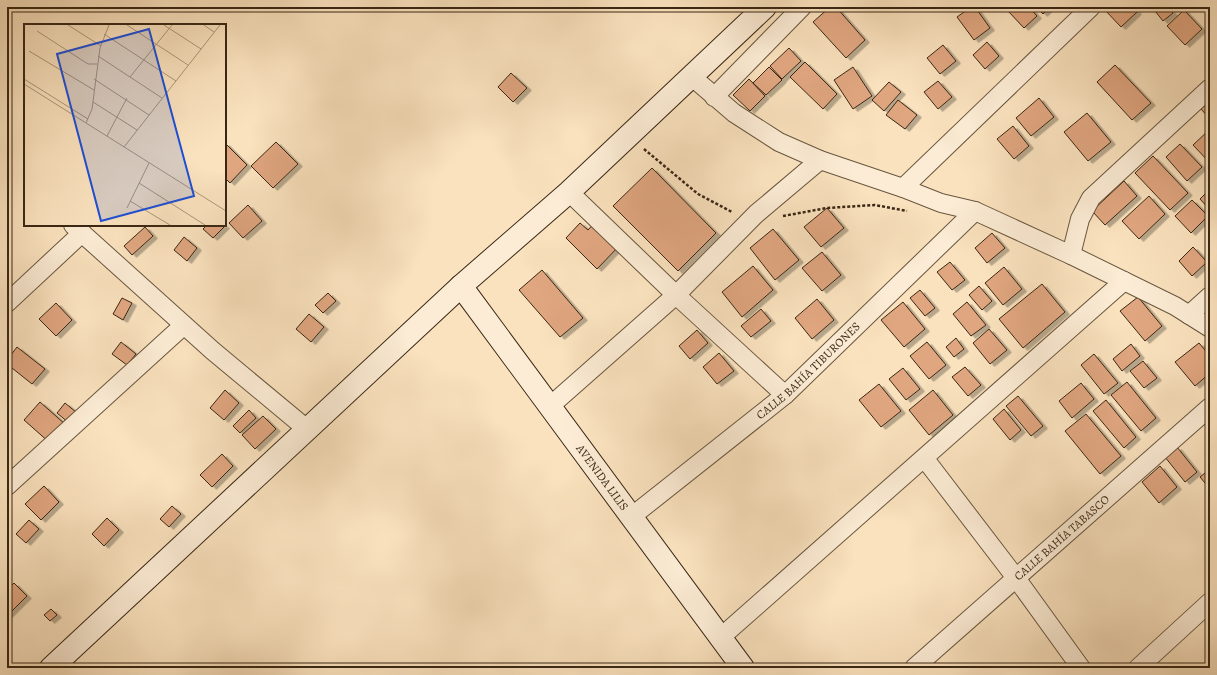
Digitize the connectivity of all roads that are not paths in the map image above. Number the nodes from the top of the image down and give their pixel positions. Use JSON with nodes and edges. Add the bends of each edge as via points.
{"nodes":[{"id":1,"x":765,"y":7,"type":"edge"},
{"id":2,"x":802,"y":7,"type":"edge"},
{"id":3,"x":1091,"y":7,"type":"edge"},
{"id":4,"x":691,"y":76,"type":"junction"},
{"id":5,"x":1210,"y":88,"type":"edge"},
{"id":6,"x":714,"y":97,"type":"junction"},
{"id":7,"x":820,"y":160,"type":"junction"},
{"id":8,"x":903,"y":188,"type":"junction"},
{"id":9,"x":569,"y":192,"type":"junction"},
{"id":10,"x":975,"y":211,"type":"junction"},
{"id":11,"x":78,"y":229,"type":"edge"},
{"id":12,"x":1071,"y":255,"type":"junction"},
{"id":13,"x":1124,"y":281,"type":"junction"},
{"id":14,"x":461,"y":286,"type":"junction"},
{"id":15,"x":676,"y":295,"type":"junction"},
{"id":16,"x":1210,"y":296,"type":"edge"},
{"id":17,"x":7,"y":303,"type":"edge"},
{"id":18,"x":1189,"y":315,"type":"junction"},
{"id":19,"x":184,"y":325,"type":"junction"},
{"id":20,"x":1210,"y":328,"type":"edge"},
{"id":21,"x":785,"y":394,"type":"junction"},
{"id":22,"x":549,"y":407,"type":"junction"},
{"id":23,"x":1210,"y":407,"type":"edge"},
{"id":24,"x":308,"y":430,"type":"junction"},
{"id":25,"x":925,"y":459,"type":"junction"},
{"id":26,"x":7,"y":486,"type":"edge"},
{"id":27,"x":631,"y":517,"type":"junction"},
{"id":28,"x":1016,"y":578,"type":"junction"},
{"id":29,"x":1210,"y":602,"type":"edge"},
{"id":30,"x":720,"y":638,"type":"junction"},
{"id":31,"x":51,"y":668,"type":"edge"},
{"id":32,"x":743,"y":668,"type":"edge"},
{"id":33,"x":914,"y":668,"type":"edge"},
{"id":34,"x":1082,"y":668,"type":"edge"},
{"id":35,"x":1138,"y":668,"type":"edge"}],
"edges":[{"from":1,"to":4,"type":"main road"},
{"from":2,"to":6,"type":"street"},
{"from":3,"to":8,"type":"street"},
{"from":4,"to":6,"type":"street"},
{"from":4,"to":9,"type":"main road"},
{"from":5,"to":12,"type":"street","via":[[1091,198],[1080,219]]},
{"from":6,"to":7,"type":"street","via":[[779,142]]},
{"from":7,"to":8,"type":"street"},
{"from":7,"to":15,"type":"street","via":[[756,214]]},
{"from":8,"to":10,"type":"street","via":[[941,203]]},
{"from":9,"to":14,"type":"main road"},
{"from":9,"to":15,"type":"street"},
{"from":10,"to":12,"type":"street"},
{"from":10,"to":21,"type":"street","name":"CALLE BAHÍA TIBURONES"},
{"from":11,"to":17,"type":"street"},
{"from":11,"to":19,"type":"street"},
{"from":12,"to":13,"type":"street"},
{"from":13,"to":18,"type":"street"},
{"from":13,"to":25,"type":"street"},
{"from":14,"to":22,"type":"main road","name":"AVENIDA LILIS"},
{"from":14,"to":24,"type":"main road"},
{"from":15,"to":21,"type":"street"},
{"from":15,"to":22,"type":"street"},
{"from":16,"to":18,"type":"street"},
{"from":18,"to":20,"type":"street"},
{"from":19,"to":24,"type":"street"},
{"from":19,"to":26,"type":"street"},
{"from":21,"to":27,"type":"street","name":"CALLE BAHÍA TIBURONES"},
{"from":22,"to":27,"type":"main road","name":"AVENIDA LILIS"},
{"from":23,"to":28,"type":"street","name":"CALLE BAHÍA TABASCO"},
{"from":24,"to":31,"type":"main road"},
{"from":25,"to":28,"type":"street"},
{"from":25,"to":30,"type":"street"},
{"from":27,"to":30,"type":"main road","name":"AVENIDA LILIS"},
{"from":28,"to":33,"type":"street","name":"CALLE BAHÍA TABASCO"},
{"from":28,"to":34,"type":"street"},
{"from":29,"to":35,"type":"street"},
{"from":30,"to":32,"type":"main road","name":"AVENIDA LILIS"}]}
